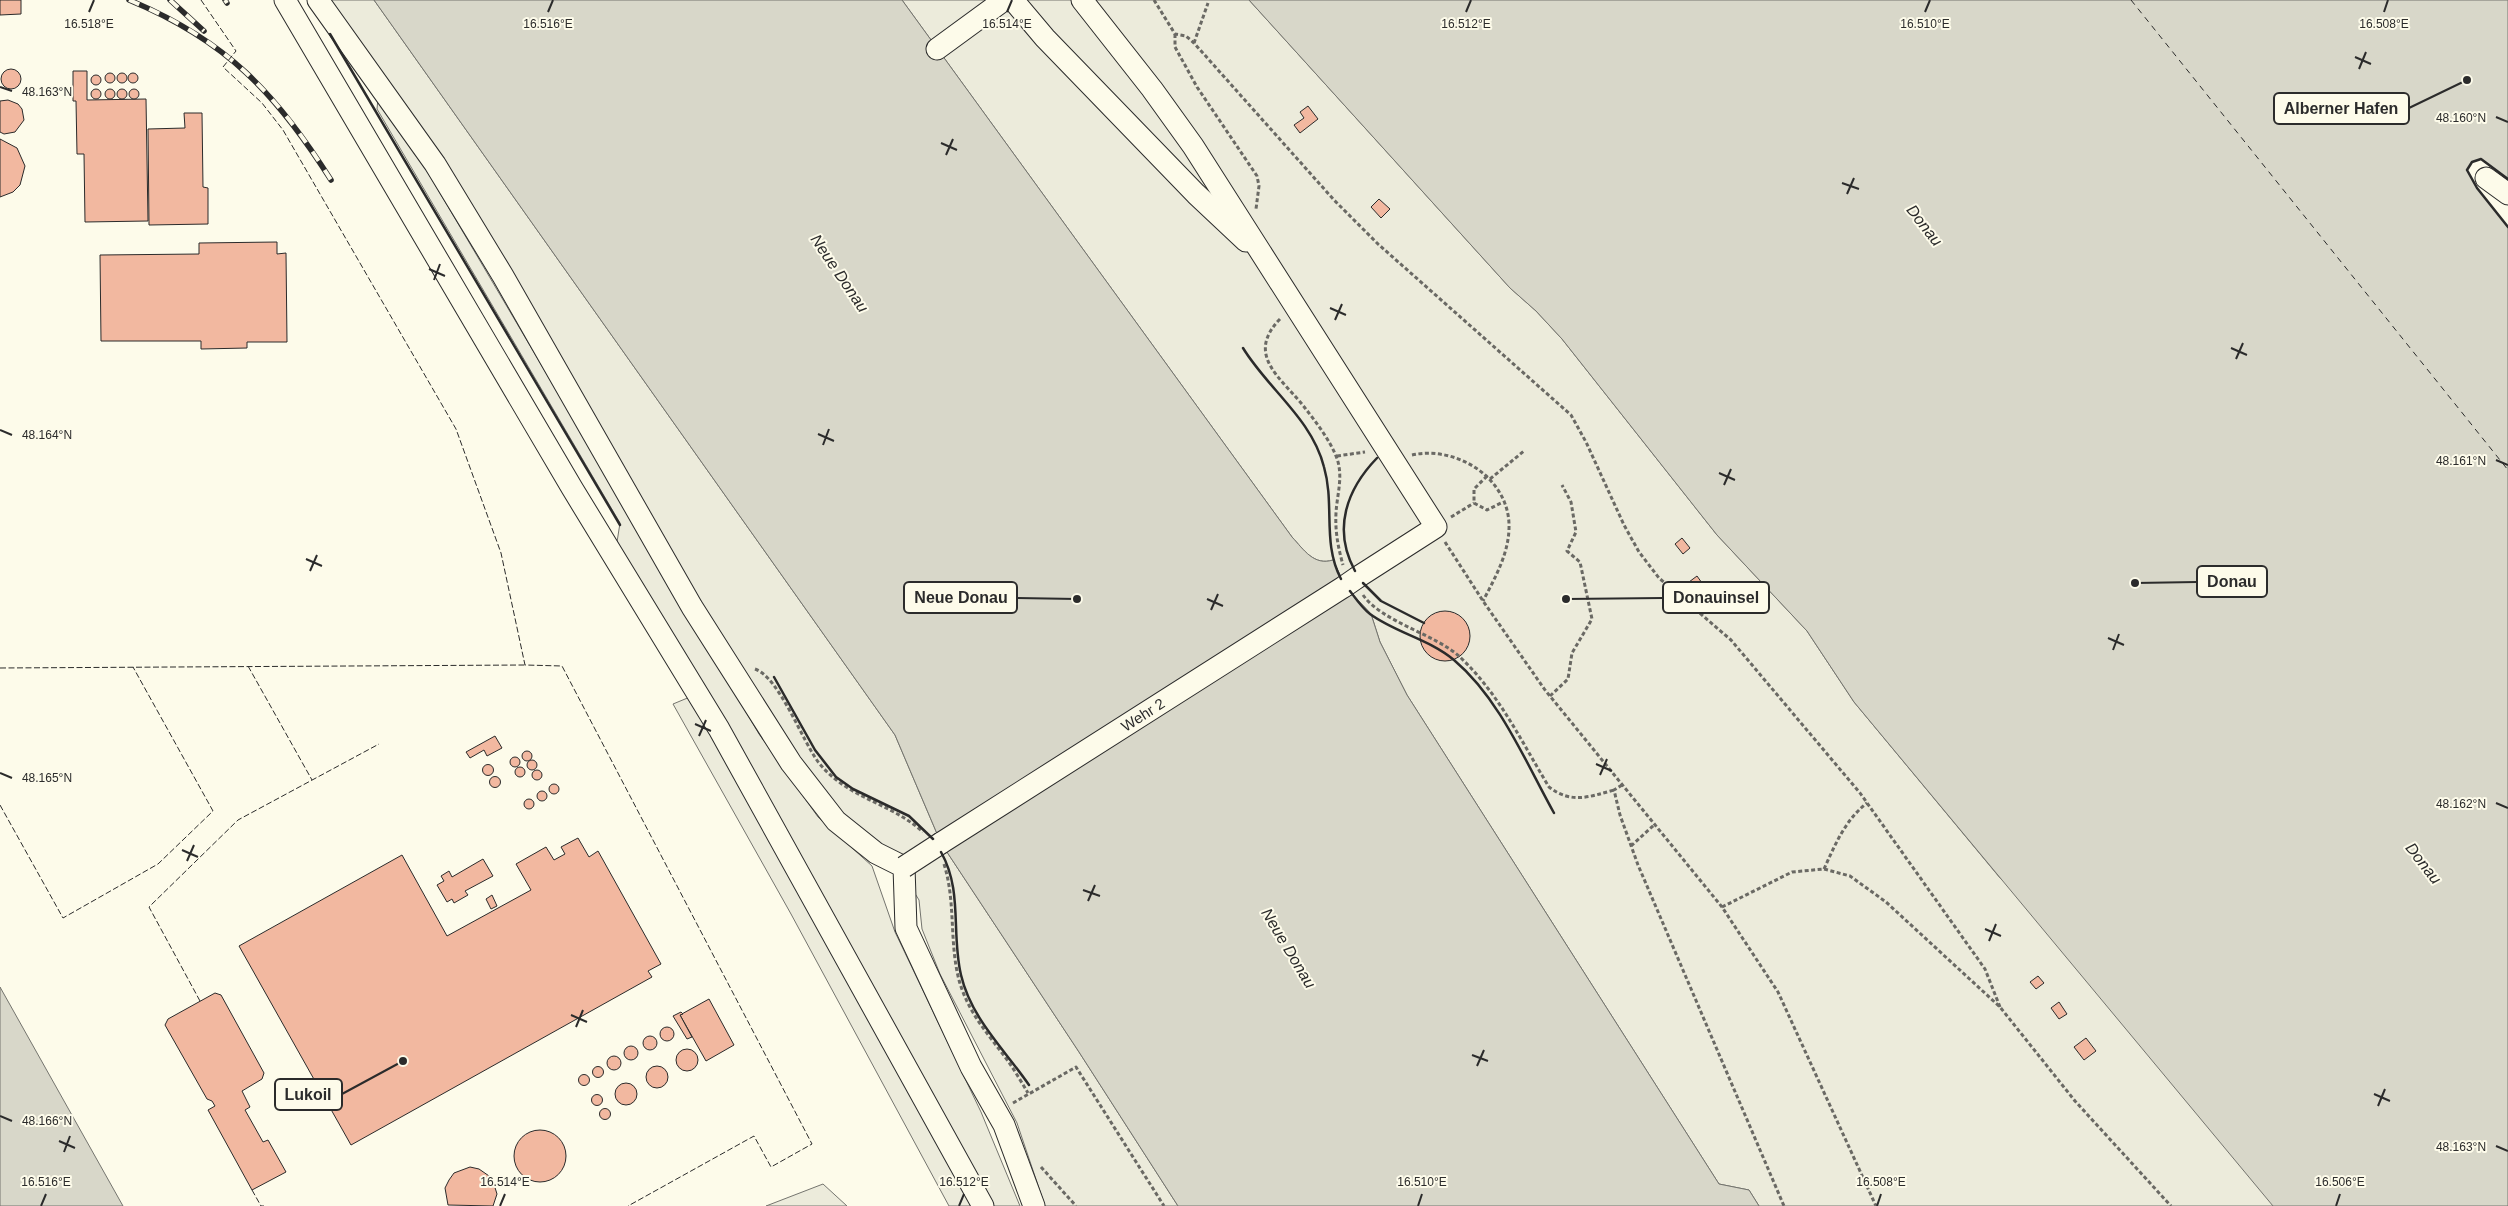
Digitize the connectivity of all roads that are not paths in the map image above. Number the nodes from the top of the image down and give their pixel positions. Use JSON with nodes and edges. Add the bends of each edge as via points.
{"nodes":[{"id":1,"x":285,"y":0,"type":"edge"},
{"id":2,"x":318,"y":0,"type":"edge"},
{"id":3,"x":1004,"y":0,"type":"edge"},
{"id":4,"x":1013,"y":0,"type":"edge"},
{"id":5,"x":1082,"y":0,"type":"edge"},
{"id":6,"x":937,"y":49,"type":"dead end"},
{"id":7,"x":2486,"y":178,"type":"dead end"},
{"id":8,"x":2508,"y":194,"type":"edge"},
{"id":9,"x":1254,"y":242,"type":"junction"},
{"id":10,"x":904,"y":867,"type":"junction"},
{"id":11,"x":983,"y":1206,"type":"edge"},
{"id":12,"x":1034,"y":1206,"type":"edge"}],
"edges":[{"from":1,"to":11,"type":"lane","via":[[567,479],[719,729]]},
{"from":2,"to":10,"type":"lane","via":[[435,164],[504,276],[692,607],[791,763],[836,821],[876,853]]},
{"from":3,"to":6,"type":"lane"},
{"from":4,"to":9,"type":"lane","via":[[1045,38],[1196,194],[1242,239]]},
{"from":5,"to":9,"type":"lane","via":[[1168,110]]},
{"from":7,"to":8,"type":"lane"},
{"from":9,"to":10,"type":"lane","name":"Wehr 2","bridge":true,"via":[[1436,527]]},
{"from":10,"to":12,"type":"lane","via":[[906,928],[971,1067],[1004,1125]]}]}
